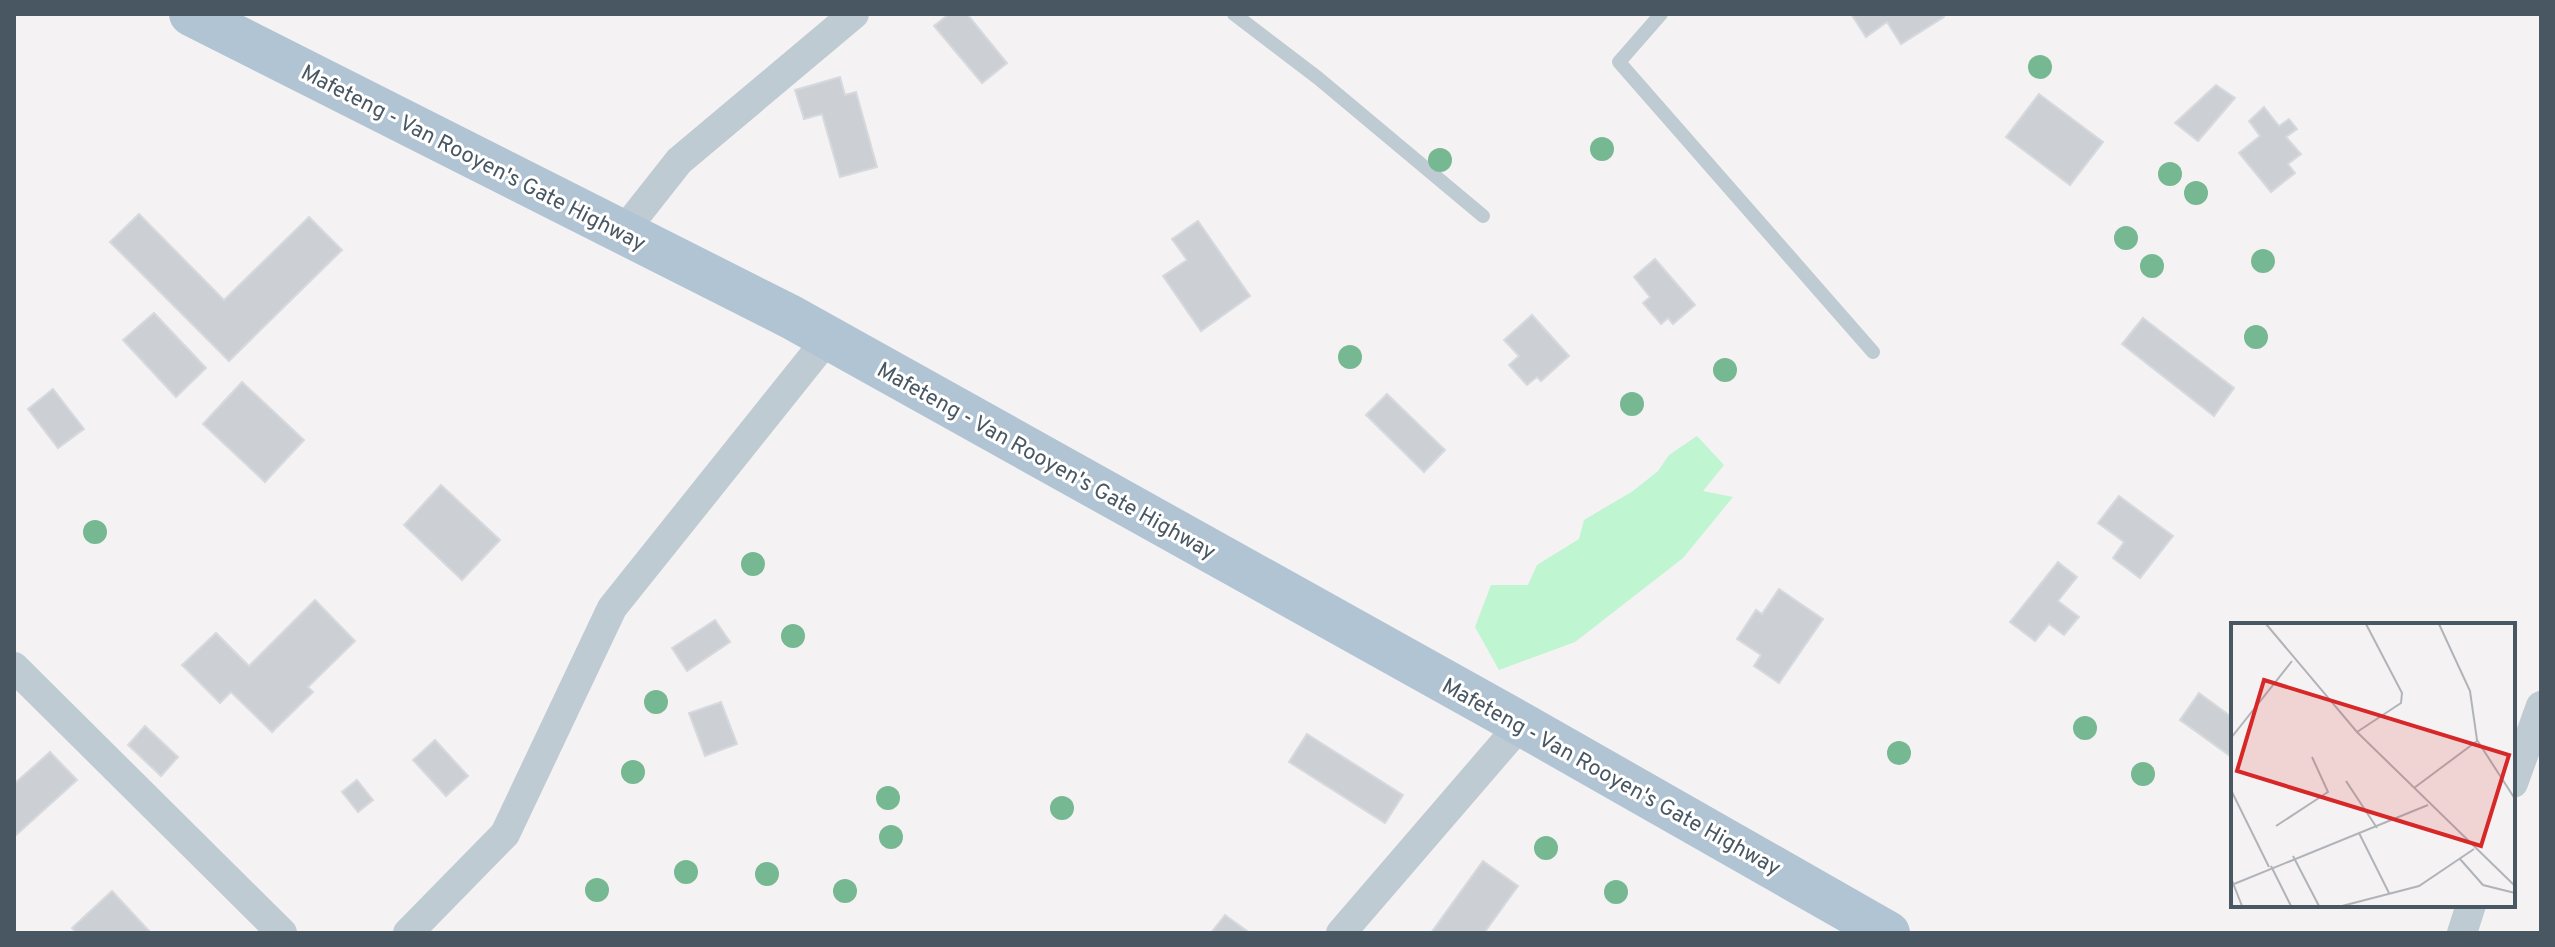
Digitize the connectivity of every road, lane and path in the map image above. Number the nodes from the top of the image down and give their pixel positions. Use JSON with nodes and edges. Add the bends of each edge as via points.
{"nodes":[{"id":1,"x":191,"y":14,"type":"edge"},
{"id":2,"x":854,"y":14,"type":"edge"},
{"id":3,"x":1234,"y":14,"type":"edge"},
{"id":4,"x":1661,"y":14,"type":"edge"},
{"id":5,"x":1483,"y":216,"type":"dead end"},
{"id":6,"x":623,"y":232,"type":"junction"},
{"id":7,"x":828,"y":338,"type":"junction"},
{"id":8,"x":1873,"y":352,"type":"dead end"},
{"id":9,"x":14,"y":667,"type":"edge"},
{"id":10,"x":2541,"y":706,"type":"edge"},
{"id":11,"x":1521,"y":724,"type":"junction"},
{"id":12,"x":2515,"y":778,"type":"edge"},
{"id":13,"x":2470,"y":907,"type":"edge"},
{"id":14,"x":282,"y":933,"type":"edge"},
{"id":15,"x":408,"y":933,"type":"edge"},
{"id":16,"x":1341,"y":933,"type":"edge"},
{"id":17,"x":1888,"y":933,"type":"edge"},
{"id":18,"x":2462,"y":933,"type":"edge"}],
"edges":[{"from":1,"to":6,"type":"main road","name":"Mafeteng - Van Rooyen's Gate Highway"},
{"from":2,"to":6,"type":"street","via":[[679,161]]},
{"from":3,"to":5,"type":"lane"},
{"from":4,"to":8,"type":"lane","via":[[1619,62]]},
{"from":6,"to":7,"type":"main road","name":"Mafeteng - Van Rooyen's Gate Highway"},
{"from":7,"to":11,"type":"main road","name":"Mafeteng - Van Rooyen's Gate Highway"},
{"from":7,"to":15,"type":"street","via":[[612,608],[505,834]]},
{"from":9,"to":14,"type":"street"},
{"from":10,"to":12,"type":"street"},
{"from":11,"to":16,"type":"street"},
{"from":11,"to":17,"type":"main road","name":"Mafeteng - Van Rooyen's Gate Highway"},
{"from":13,"to":18,"type":"street"}]}
